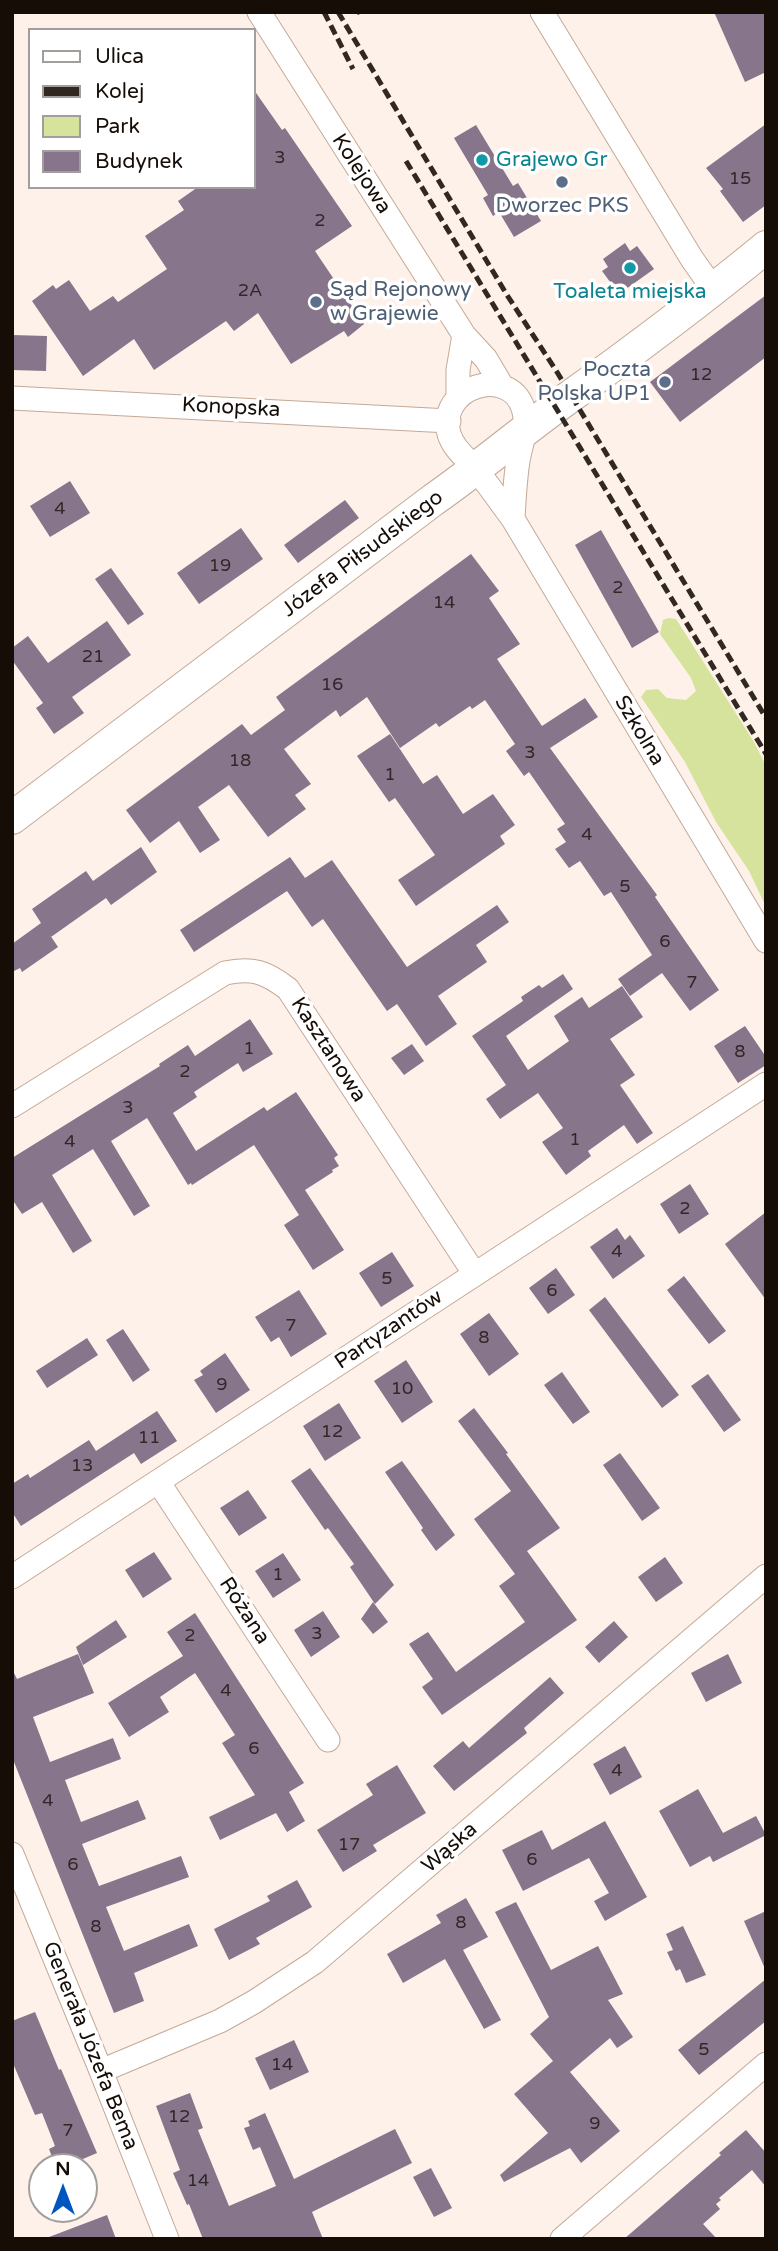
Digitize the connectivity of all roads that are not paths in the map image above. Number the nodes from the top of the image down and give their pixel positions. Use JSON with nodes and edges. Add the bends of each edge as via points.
{"nodes":[{"id":1,"x":258,"y":12,"type":"edge"},
{"id":2,"x":542,"y":12,"type":"edge"},
{"id":3,"x":766,"y":247,"type":"edge"},
{"id":4,"x":766,"y":263,"type":"edge"},
{"id":5,"x":714,"y":290,"type":"junction"},
{"id":6,"x":464,"y":335,"type":"junction"},
{"id":7,"x":502,"y":386,"type":"junction"},
{"id":8,"x":458,"y":395,"type":"junction"},
{"id":9,"x":12,"y":398,"type":"edge"},
{"id":10,"x":449,"y":421,"type":"junction"},
{"id":11,"x":525,"y":431,"type":"junction"},
{"id":12,"x":476,"y":470,"type":"junction"},
{"id":13,"x":513,"y":519,"type":"junction"},
{"id":14,"x":12,"y":818,"type":"edge"},
{"id":15,"x":766,"y":941,"type":"edge"},
{"id":16,"x":766,"y":1084,"type":"edge"},
{"id":17,"x":12,"y":1107,"type":"edge"},
{"id":18,"x":474,"y":1273,"type":"junction"},
{"id":19,"x":159,"y":1483,"type":"junction"},
{"id":20,"x":766,"y":1576,"type":"edge"},
{"id":21,"x":12,"y":1577,"type":"edge"},
{"id":22,"x":328,"y":1740,"type":"dead end"},
{"id":23,"x":12,"y":1854,"type":"edge"},
{"id":24,"x":766,"y":2064,"type":"edge"},
{"id":25,"x":102,"y":2071,"type":"junction"},
{"id":26,"x":167,"y":2239,"type":"edge"},
{"id":27,"x":562,"y":2239,"type":"edge"}],
"edges":[{"from":1,"to":6,"type":"street","name":"Kolejowa"},
{"from":2,"to":5,"type":"street"},
{"from":3,"to":5,"type":"main road","name":"Józefa Piłsudskiego"},
{"from":4,"to":5,"type":"main road","name":"Józefa Piłsudskiego"},
{"from":5,"to":11,"type":"main road","name":"Józefa Piłsudskiego"},
{"from":6,"to":7,"type":"street","name":"Kolejowa"},
{"from":6,"to":8,"type":"street"},
{"from":7,"to":8,"type":"street","via":[[476,385]]},
{"from":7,"to":11,"type":"street","via":[[522,405]]},
{"from":8,"to":10,"type":"street"},
{"from":9,"to":10,"type":"street","name":"Konopska"},
{"from":10,"to":12,"type":"street","via":[[453,443]]},
{"from":11,"to":12,"type":"main road","name":"Józefa Piłsudskiego"},
{"from":11,"to":13,"type":"street"},
{"from":12,"to":13,"type":"street","name":"Szkolna"},
{"from":12,"to":14,"type":"main road","name":"Józefa Piłsudskiego"},
{"from":13,"to":15,"type":"street","name":"Szkolna"},
{"from":16,"to":18,"type":"street","name":"Partyzantów"},
{"from":17,"to":18,"type":"street","name":"Kasztanowa","via":[[225,973],[242,970],[271,976],[288,989]]},
{"from":18,"to":19,"type":"street","name":"Partyzantów"},
{"from":19,"to":21,"type":"street","name":"Partyzantów"},
{"from":19,"to":22,"type":"street","name":"Różana"},
{"from":20,"to":25,"type":"street","name":"Wąska","via":[[315,1962],[220,2021]]},
{"from":23,"to":25,"type":"street","name":"Generała Józefa Bema"},
{"from":24,"to":27,"type":"street"},
{"from":25,"to":26,"type":"street","name":"Generała Józefa Bema"}]}
